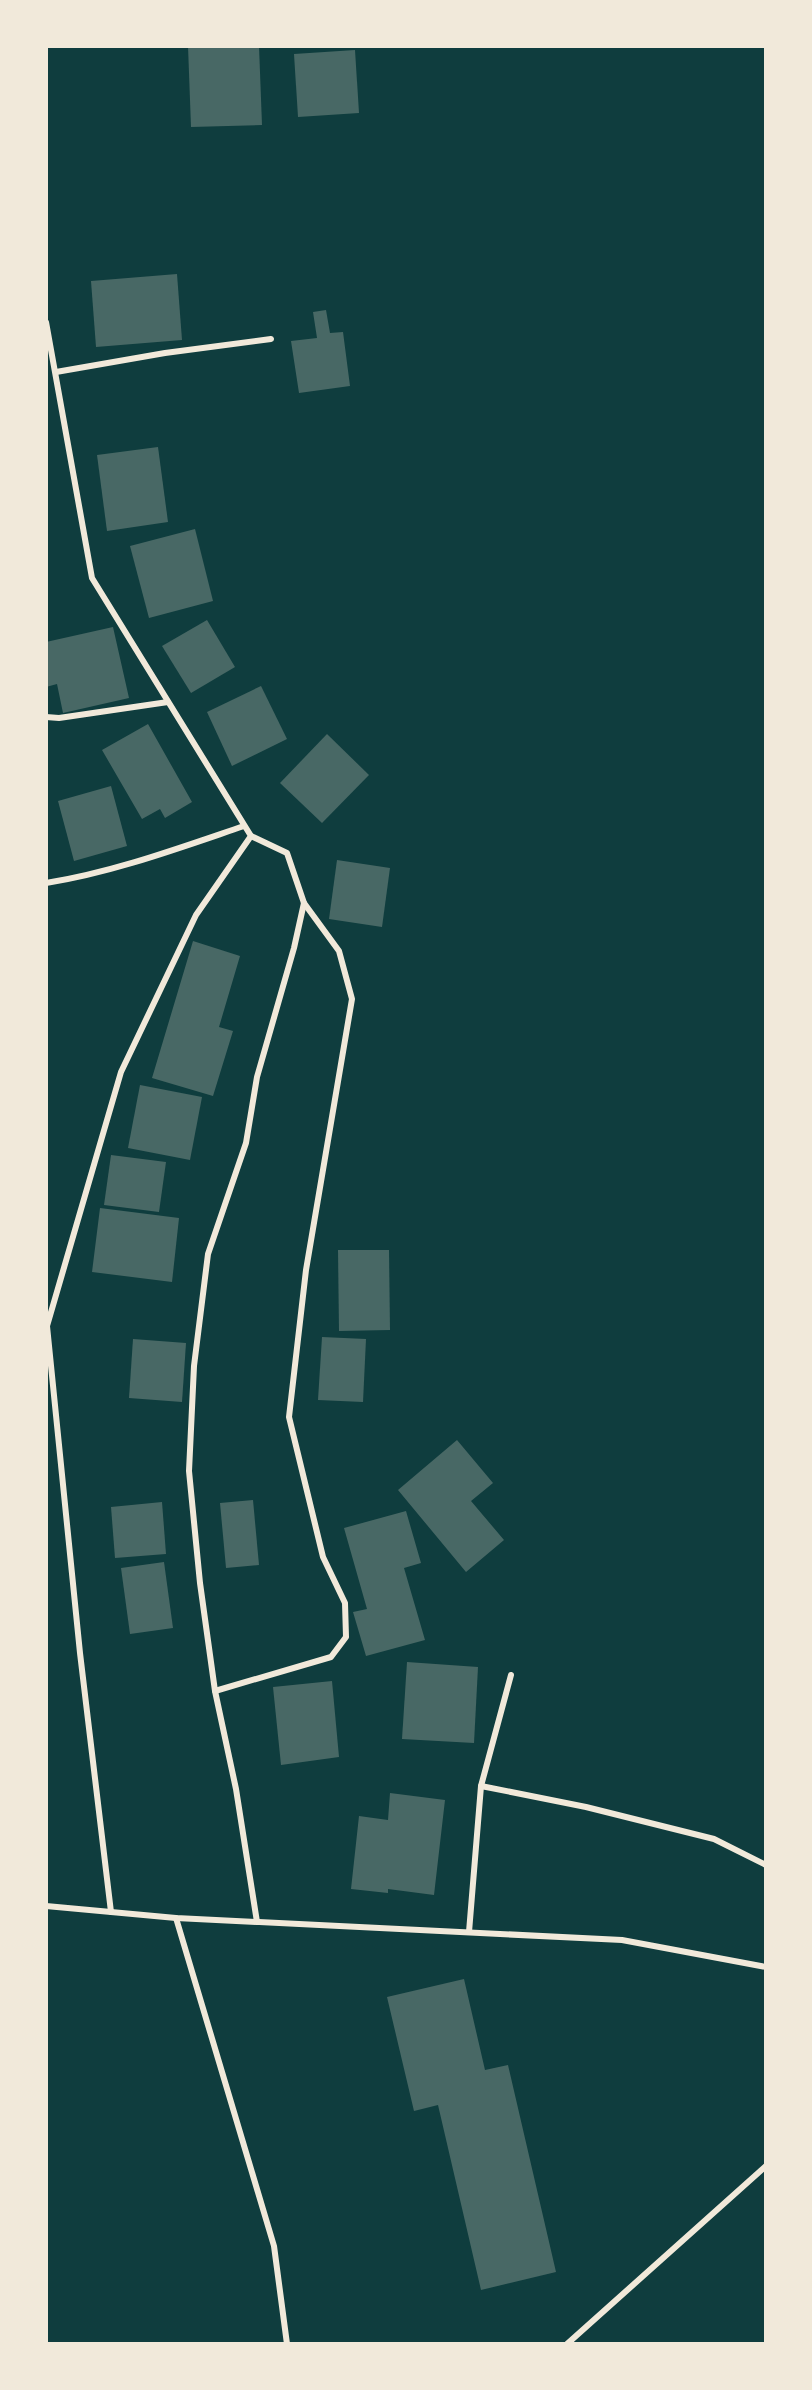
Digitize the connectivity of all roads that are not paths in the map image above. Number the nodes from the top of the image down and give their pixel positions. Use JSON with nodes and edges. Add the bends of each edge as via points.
{"nodes":[{"id":1,"x":46,"y":321,"type":"edge"},
{"id":2,"x":271,"y":339,"type":"dead end"},
{"id":3,"x":56,"y":372,"type":"junction"},
{"id":4,"x":168,"y":702,"type":"junction"},
{"id":5,"x":46,"y":717,"type":"edge"},
{"id":6,"x":244,"y":826,"type":"junction"},
{"id":7,"x":251,"y":837,"type":"junction"},
{"id":8,"x":46,"y":883,"type":"edge"},
{"id":9,"x":304,"y":903,"type":"junction"},
{"id":10,"x":511,"y":1675,"type":"dead end"},
{"id":11,"x":215,"y":1691,"type":"junction"},
{"id":12,"x":481,"y":1786,"type":"junction"},
{"id":13,"x":765,"y":1865,"type":"edge"},
{"id":14,"x":46,"y":1905,"type":"edge"},
{"id":15,"x":111,"y":1912,"type":"junction"},
{"id":16,"x":176,"y":1918,"type":"junction"},
{"id":17,"x":257,"y":1922,"type":"junction"},
{"id":18,"x":469,"y":1932,"type":"junction"},
{"id":19,"x":765,"y":1967,"type":"edge"},
{"id":20,"x":765,"y":2166,"type":"edge"},
{"id":21,"x":287,"y":2343,"type":"edge"},
{"id":22,"x":567,"y":2343,"type":"edge"}],
"edges":[{"from":1,"to":3,"type":"street"},
{"from":2,"to":3,"type":"street"},
{"from":3,"to":4,"type":"street","via":[[92,578]]},
{"from":4,"to":5,"type":"street"},
{"from":4,"to":6,"type":"street"},
{"from":6,"to":7,"type":"street"},
{"from":6,"to":8,"type":"street","via":[[163,854],[79,878]]},
{"from":7,"to":9,"type":"street","via":[[287,853]]},
{"from":7,"to":15,"type":"street","via":[[196,915],[121,1071],[47,1326]]},
{"from":9,"to":11,"type":"street","via":[[257,1077],[246,1143],[208,1254],[194,1366],[189,1471]]},
{"from":9,"to":11,"type":"street","via":[[339,951],[352,999],[306,1270],[289,1417],[323,1557],[345,1603],[345,1637],[331,1657]]},
{"from":10,"to":12,"type":"street"},
{"from":11,"to":17,"type":"street","via":[[236,1789]]},
{"from":12,"to":13,"type":"street","via":[[714,1839]]},
{"from":12,"to":18,"type":"street"},
{"from":14,"to":15,"type":"street"},
{"from":15,"to":16,"type":"street"},
{"from":16,"to":17,"type":"street"},
{"from":16,"to":21,"type":"street","via":[[274,2246]]},
{"from":17,"to":18,"type":"street"},
{"from":18,"to":19,"type":"street","via":[[622,1940]]},
{"from":20,"to":22,"type":"street"}]}
